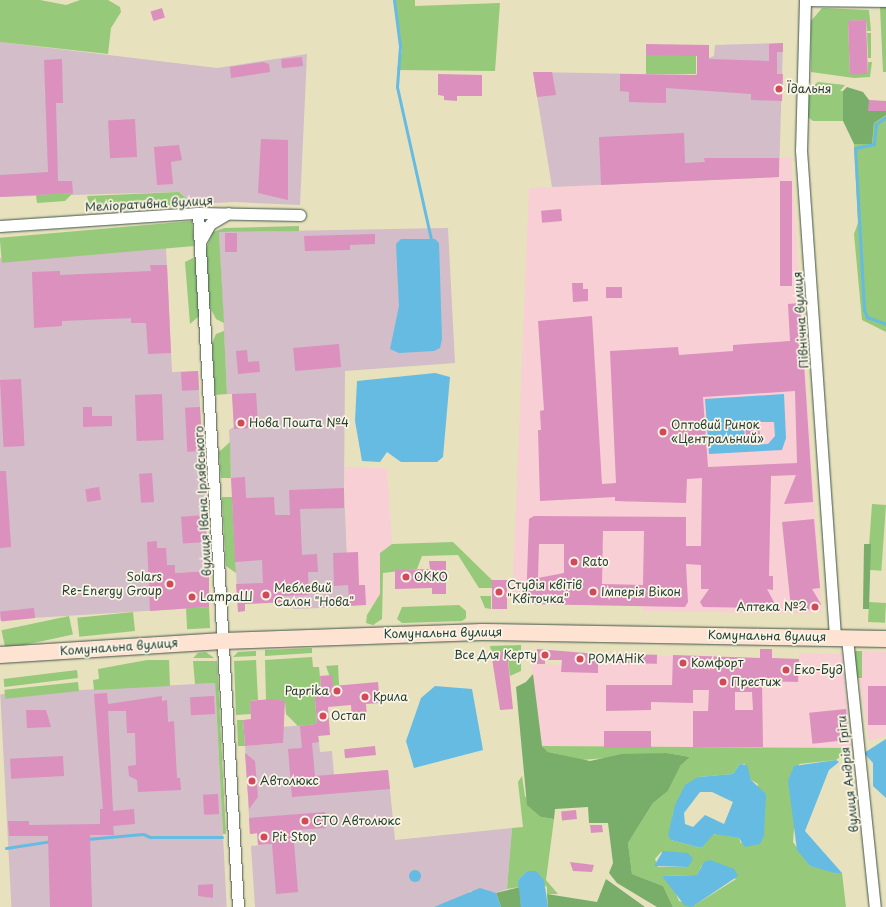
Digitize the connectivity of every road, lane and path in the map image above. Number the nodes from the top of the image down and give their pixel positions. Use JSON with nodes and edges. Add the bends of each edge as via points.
{"nodes":[{"id":1,"x":805,"y":0,"type":"edge"},
{"id":2,"x":886,"y":1,"type":"edge"},
{"id":3,"x":198,"y":213,"type":"junction"},
{"id":4,"x":228,"y":213,"type":"junction"},
{"id":5,"x":300,"y":215,"type":"dead end"},
{"id":6,"x":0,"y":226,"type":"edge"},
{"id":7,"x":200,"y":242,"type":"junction"},
{"id":8,"x":841,"y":638,"type":"junction"},
{"id":9,"x":886,"y":639,"type":"edge"},
{"id":10,"x":224,"y":641,"type":"junction"},
{"id":11,"x":0,"y":655,"type":"edge"},
{"id":12,"x":238,"y":907,"type":"edge"},
{"id":13,"x":875,"y":907,"type":"edge"}],
"edges":[{"from":1,"to":2,"type":"street"},
{"from":1,"to":8,"type":"street","name":"Північна вулиця","via":[[801,150]]},
{"from":3,"to":4,"type":"street","name":"Меліоративна вулиця"},
{"from":3,"to":6,"type":"street","name":"Меліоративна вулиця"},
{"from":3,"to":7,"type":"street","name":"вулиця Івана Ірлявського"},
{"from":4,"to":5,"type":"street","name":"Меліоративна вулиця"},
{"from":4,"to":7,"type":"street","via":[[210,224]]},
{"from":7,"to":10,"type":"street","name":"вулиця Івана Ірлявського"},
{"from":8,"to":9,"type":"main road","name":"Комунальна вулиця"},
{"from":8,"to":10,"type":"main road","name":"Комунальна вулиця","via":[[508,632]]},
{"from":8,"to":13,"type":"street","name":"вулиця Андрія Гріги"},
{"from":10,"to":11,"type":"main road","name":"Комунальна вулиця"},
{"from":10,"to":12,"type":"street","name":"вулиця Івана Ірлявського"}]}
